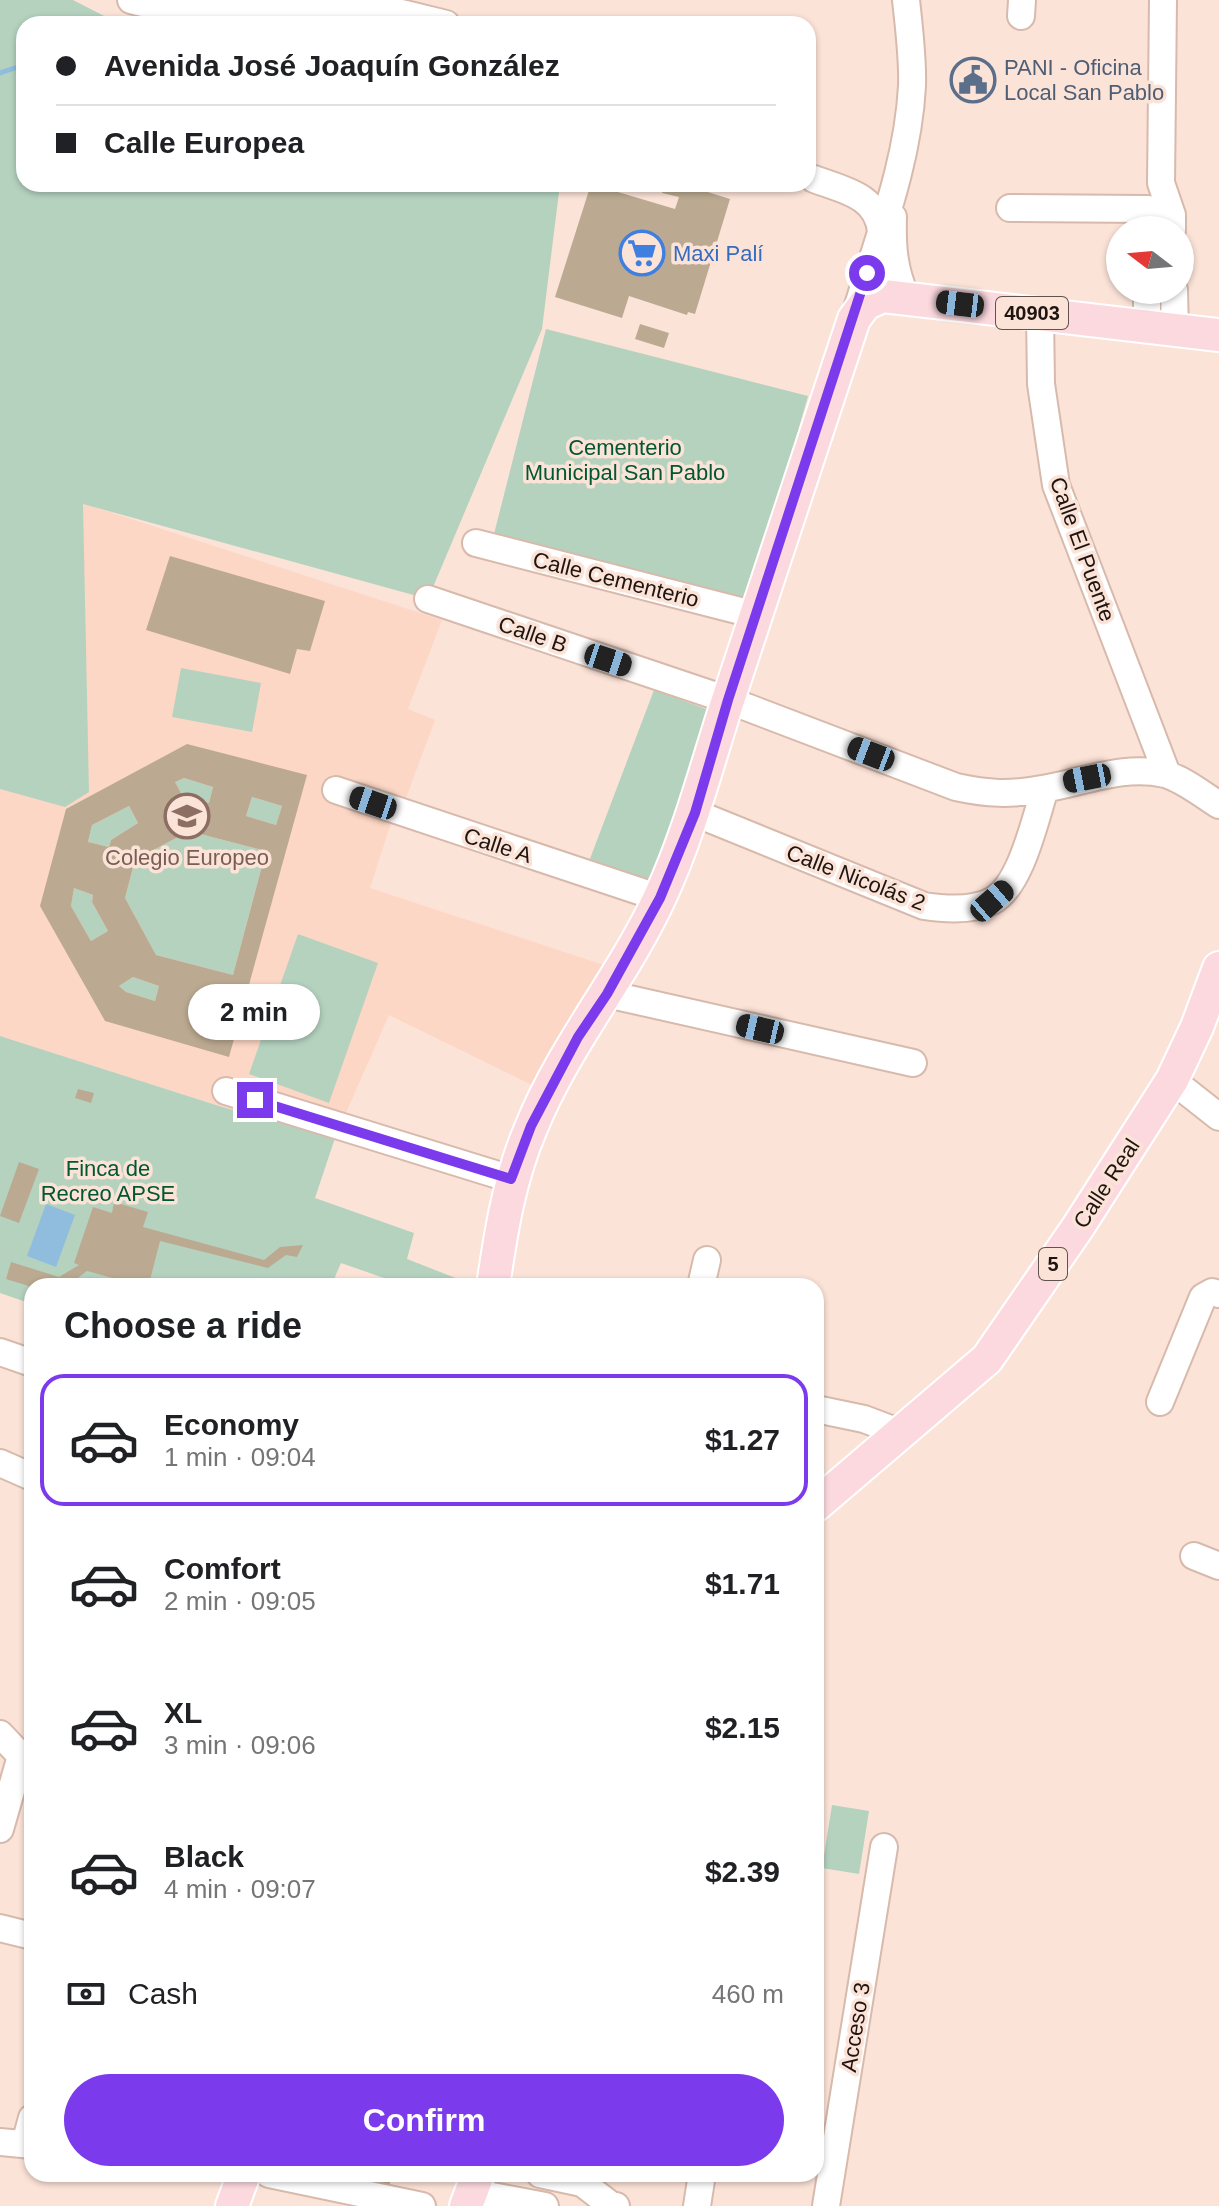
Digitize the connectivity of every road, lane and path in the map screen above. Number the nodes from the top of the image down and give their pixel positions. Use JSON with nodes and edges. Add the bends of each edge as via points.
{"nodes":[{"id":1,"x":131,"y":0,"type":"edge"},
{"id":2,"x":906,"y":0,"type":"edge"},
{"id":3,"x":1163,"y":0,"type":"edge"},
{"id":4,"x":415,"y":16,"type":"edge"},
{"id":5,"x":816,"y":178,"type":"edge"},
{"id":6,"x":816,"y":180,"type":"edge"},
{"id":7,"x":1161,"y":183,"type":"junction"},
{"id":8,"x":895,"y":185,"type":"junction"},
{"id":9,"x":1010,"y":208,"type":"dead end"},
{"id":10,"x":1106,"y":216,"type":"edge"},
{"id":11,"x":1149,"y":216,"type":"edge"},
{"id":12,"x":1172,"y":216,"type":"edge"},
{"id":13,"x":881,"y":231,"type":"junction"},
{"id":14,"x":906,"y":297,"type":"junction"},
{"id":15,"x":1152,"y":304,"type":"edge"},
{"id":16,"x":1169,"y":304,"type":"edge"},
{"id":17,"x":1040,"y":314,"type":"junction"},
{"id":18,"x":854,"y":319,"type":"junction"},
{"id":19,"x":1161,"y":328,"type":"junction"},
{"id":20,"x":1219,"y":335,"type":"edge"},
{"id":21,"x":476,"y":543,"type":"dead end"},
{"id":22,"x":428,"y":599,"type":"dead end"},
{"id":23,"x":756,"y":615,"type":"junction"},
{"id":24,"x":728,"y":700,"type":"junction"},
{"id":25,"x":1167,"y":774,"type":"junction"},
{"id":26,"x":1045,"y":789,"type":"junction"},
{"id":27,"x":336,"y":790,"type":"dead end"},
{"id":28,"x":1219,"y":805,"type":"edge"},
{"id":29,"x":695,"y":813,"type":"junction"},
{"id":30,"x":660,"y":898,"type":"junction"},
{"id":31,"x":1219,"y":968,"type":"edge"},
{"id":32,"x":607,"y":994,"type":"junction"},
{"id":33,"x":913,"y":1063,"type":"dead end"},
{"id":34,"x":1172,"y":1080,"type":"junction"},
{"id":35,"x":226,"y":1091,"type":"dead end"},
{"id":36,"x":1219,"y":1117,"type":"edge"},
{"id":37,"x":511,"y":1179,"type":"junction"},
{"id":38,"x":494,"y":1278,"type":"edge"},
{"id":39,"x":1216,"y":1293,"type":"edge"},
{"id":40,"x":0,"y":1352,"type":"edge"},
{"id":41,"x":24,"y":1360,"type":"edge"},
{"id":42,"x":1160,"y":1402,"type":"dead end"},
{"id":43,"x":824,"y":1411,"type":"edge"},
{"id":44,"x":901,"y":1433,"type":"junction"},
{"id":45,"x":0,"y":1463,"type":"edge"},
{"id":46,"x":24,"y":1474,"type":"edge"},
{"id":47,"x":824,"y":1498,"type":"edge"},
{"id":48,"x":1194,"y":1556,"type":"dead end"},
{"id":49,"x":1219,"y":1566,"type":"edge"},
{"id":50,"x":0,"y":1734,"type":"edge"},
{"id":51,"x":24,"y":1753,"type":"edge"},
{"id":52,"x":24,"y":1763,"type":"edge"},
{"id":53,"x":0,"y":1829,"type":"edge"},
{"id":54,"x":884,"y":1847,"type":"dead end"},
{"id":55,"x":0,"y":1928,"type":"edge"},
{"id":56,"x":24,"y":1934,"type":"edge"},
{"id":57,"x":241,"y":2182,"type":"edge"},
{"id":58,"x":307,"y":2182,"type":"edge"},
{"id":59,"x":577,"y":2182,"type":"edge"},
{"id":60,"x":701,"y":2182,"type":"edge"},
{"id":61,"x":472,"y":2191,"type":"edge"},
{"id":62,"x":232,"y":2206,"type":"edge"},
{"id":63,"x":422,"y":2206,"type":"edge"},
{"id":64,"x":545,"y":2206,"type":"edge"},
{"id":65,"x":612,"y":2206,"type":"edge"},
{"id":66,"x":697,"y":2206,"type":"edge"},
{"id":67,"x":826,"y":2206,"type":"edge"}],
"edges":[{"from":1,"to":4,"type":"street","via":[[217,8],[332,3]]},
{"from":2,"to":8,"type":"street","via":[[912,85]]},
{"from":3,"to":7,"type":"street"},
{"from":5,"to":8,"type":"street"},
{"from":6,"to":13,"type":"street","via":[[867,201]]},
{"from":7,"to":11,"type":"street"},
{"from":7,"to":12,"type":"street"},
{"from":8,"to":13,"type":"street"},
{"from":8,"to":14,"type":"street","via":[[892,242]]},
{"from":9,"to":10,"type":"street"},
{"from":13,"to":18,"type":"street"},
{"from":14,"to":17,"type":"main road","number":"40903"},
{"from":14,"to":18,"type":"main road","number":"40903","via":[[883,296],[865,304]]},
{"from":15,"to":19,"type":"street"},
{"from":16,"to":19,"type":"street"},
{"from":17,"to":19,"type":"main road","number":"40903"},
{"from":17,"to":25,"type":"street","name":"Calle El Puente","via":[[1041,384],[1056,485]]},
{"from":18,"to":23,"type":"main road"},
{"from":19,"to":20,"type":"main road","number":"40903"},
{"from":21,"to":23,"type":"street","name":"Calle Cementerio"},
{"from":22,"to":24,"type":"street","name":"Calle B"},
{"from":23,"to":24,"type":"main road"},
{"from":24,"to":26,"type":"street","name":"Calle B","via":[[956,787],[991,794]]},
{"from":24,"to":29,"type":"main road"},
{"from":25,"to":26,"type":"street","name":"Calle B","via":[[1105,774]]},
{"from":25,"to":28,"type":"street"},
{"from":26,"to":29,"type":"street","name":"Calle Nicolás 2","via":[[1015,876],[1005,890],[992,901],[945,909],[924,906]]},
{"from":27,"to":30,"type":"street","name":"Calle A"},
{"from":29,"to":30,"type":"main road"},
{"from":30,"to":32,"type":"main road"},
{"from":31,"to":34,"type":"main road","name":"Calle Real","number":"5"},
{"from":32,"to":33,"type":"street"},
{"from":32,"to":37,"type":"main road","via":[[531,1126]]},
{"from":34,"to":36,"type":"street"},
{"from":34,"to":44,"type":"main road","name":"Calle Real","number":"5","via":[[987,1359]]},
{"from":35,"to":37,"type":"street"},
{"from":37,"to":38,"type":"main road"},
{"from":39,"to":42,"type":"street","via":[[1203,1297]]},
{"from":40,"to":41,"type":"street"},
{"from":43,"to":44,"type":"street"},
{"from":44,"to":47,"type":"main road","name":"Calle Real","number":"5"},
{"from":45,"to":46,"type":"street"},
{"from":48,"to":49,"type":"street"},
{"from":50,"to":51,"type":"street"},
{"from":52,"to":53,"type":"street"},
{"from":54,"to":67,"type":"street","name":"Acceso 3"},
{"from":55,"to":56,"type":"street"},
{"from":57,"to":62,"type":"main road"},
{"from":58,"to":63,"type":"street"},
{"from":59,"to":65,"type":"street"},
{"from":60,"to":66,"type":"street"},
{"from":61,"to":64,"type":"street"}]}
